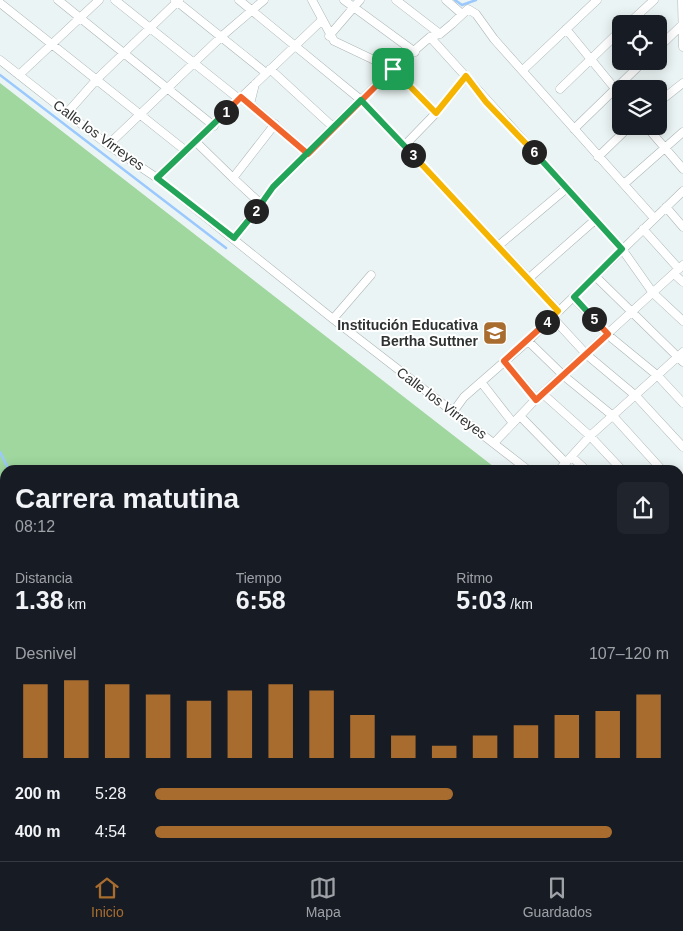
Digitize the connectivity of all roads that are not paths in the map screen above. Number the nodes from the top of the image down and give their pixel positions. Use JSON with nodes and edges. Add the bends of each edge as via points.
{"nodes":[{"id":1,"x":58,"y":0,"type":"edge"},
{"id":2,"x":99,"y":0,"type":"edge"},
{"id":3,"x":115,"y":0,"type":"edge"},
{"id":4,"x":177,"y":0,"type":"edge"},
{"id":5,"x":238,"y":0,"type":"edge"},
{"id":6,"x":264,"y":0,"type":"edge"},
{"id":7,"x":312,"y":0,"type":"edge"},
{"id":8,"x":344,"y":0,"type":"edge"},
{"id":9,"x":360,"y":0,"type":"edge"},
{"id":10,"x":396,"y":0,"type":"edge"},
{"id":11,"x":446,"y":0,"type":"edge"},
{"id":12,"x":597,"y":0,"type":"edge"},
{"id":13,"x":654,"y":0,"type":"edge"},
{"id":14,"x":682,"y":0,"type":"edge"},
{"id":15,"x":0,"y":3,"type":"edge"},
{"id":16,"x":405,"y":3,"type":"edge"},
{"id":17,"x":353,"y":8,"type":"junction"},
{"id":18,"x":253,"y":10,"type":"junction"},
{"id":19,"x":462,"y":14,"type":"junction"},
{"id":20,"x":638,"y":15,"type":"edge"},
{"id":21,"x":80,"y":18,"type":"junction"},
{"id":22,"x":322,"y":20,"type":"junction"},
{"id":23,"x":683,"y":24,"type":"edge"},
{"id":24,"x":150,"y":27,"type":"junction"},
{"id":25,"x":566,"y":29,"type":"junction"},
{"id":26,"x":440,"y":34,"type":"junction"},
{"id":27,"x":222,"y":36,"type":"junction"},
{"id":28,"x":329,"y":36,"type":"junction"},
{"id":29,"x":430,"y":37,"type":"junction"},
{"id":30,"x":612,"y":38,"type":"edge"},
{"id":31,"x":667,"y":39,"type":"edge"},
{"id":32,"x":52,"y":44,"type":"junction"},
{"id":33,"x":293,"y":46,"type":"junction"},
{"id":34,"x":683,"y":47,"type":"edge"},
{"id":35,"x":415,"y":52,"type":"junction"},
{"id":36,"x":123,"y":54,"type":"junction"},
{"id":37,"x":590,"y":58,"type":"junction"},
{"id":38,"x":0,"y":60,"type":"edge"},
{"id":39,"x":194,"y":63,"type":"junction"},
{"id":40,"x":393,"y":69,"type":"junction"},
{"id":41,"x":523,"y":70,"type":"junction"},
{"id":42,"x":637,"y":70,"type":"edge"},
{"id":43,"x":268,"y":71,"type":"junction"},
{"id":44,"x":19,"y":76,"type":"junction"},
{"id":45,"x":466,"y":76,"type":"junction"},
{"id":46,"x":97,"y":79,"type":"junction"},
{"id":47,"x":629,"y":80,"type":"edge"},
{"id":48,"x":683,"y":83,"type":"edge"},
{"id":49,"x":255,"y":84,"type":"junction"},
{"id":50,"x":612,"y":84,"type":"edge"},
{"id":51,"x":168,"y":88,"type":"junction"},
{"id":52,"x":560,"y":88,"type":"dead end"},
{"id":53,"x":667,"y":96,"type":"edge"},
{"id":54,"x":240,"y":98,"type":"junction"},
{"id":55,"x":612,"y":98,"type":"edge"},
{"id":56,"x":361,"y":100,"type":"junction"},
{"id":57,"x":250,"y":104,"type":"junction"},
{"id":58,"x":68,"y":113,"type":"junction"},
{"id":59,"x":436,"y":113,"type":"junction"},
{"id":60,"x":142,"y":114,"type":"junction"},
{"id":61,"x":275,"y":124,"type":"junction"},
{"id":62,"x":214,"y":126,"type":"junction"},
{"id":63,"x":333,"y":127,"type":"junction"},
{"id":64,"x":574,"y":129,"type":"junction"},
{"id":65,"x":683,"y":132,"type":"edge"},
{"id":66,"x":621,"y":135,"type":"edge"},
{"id":67,"x":653,"y":135,"type":"edge"},
{"id":68,"x":196,"y":142,"type":"junction"},
{"id":69,"x":108,"y":145,"type":"junction"},
{"id":70,"x":405,"y":145,"type":"junction"},
{"id":71,"x":664,"y":148,"type":"junction"},
{"id":72,"x":186,"y":150,"type":"junction"},
{"id":73,"x":308,"y":154,"type":"junction"},
{"id":74,"x":598,"y":157,"type":"junction"},
{"id":75,"x":683,"y":169,"type":"edge"},
{"id":76,"x":157,"y":178,"type":"junction"},
{"id":77,"x":233,"y":178,"type":"junction"},
{"id":78,"x":624,"y":184,"type":"junction"},
{"id":79,"x":567,"y":188,"type":"junction"},
{"id":80,"x":683,"y":191,"type":"edge"},
{"id":81,"x":261,"y":204,"type":"junction"},
{"id":82,"x":666,"y":207,"type":"junction"},
{"id":83,"x":654,"y":218,"type":"junction"},
{"id":84,"x":595,"y":220,"type":"junction"},
{"id":85,"x":683,"y":226,"type":"edge"},
{"id":86,"x":643,"y":229,"type":"junction"},
{"id":87,"x":234,"y":238,"type":"junction"},
{"id":88,"x":498,"y":246,"type":"junction"},
{"id":89,"x":622,"y":249,"type":"junction"},
{"id":90,"x":678,"y":269,"type":"edge"},
{"id":91,"x":370,"y":275,"type":"dead end"},
{"id":92,"x":595,"y":276,"type":"junction"},
{"id":93,"x":528,"y":280,"type":"junction"},
{"id":94,"x":683,"y":282,"type":"edge"},
{"id":95,"x":653,"y":292,"type":"junction"},
{"id":96,"x":574,"y":297,"type":"junction"},
{"id":97,"x":558,"y":311,"type":"junction"},
{"id":98,"x":632,"y":313,"type":"junction"},
{"id":99,"x":552,"y":318,"type":"junction"},
{"id":100,"x":333,"y":319,"type":"junction"},
{"id":101,"x":683,"y":321,"type":"edge"},
{"id":102,"x":608,"y":334,"type":"junction"},
{"id":103,"x":528,"y":340,"type":"junction"},
{"id":104,"x":587,"y":355,"type":"junction"},
{"id":105,"x":681,"y":357,"type":"edge"},
{"id":106,"x":504,"y":361,"type":"junction"},
{"id":107,"x":564,"y":376,"type":"junction"},
{"id":108,"x":658,"y":376,"type":"junction"},
{"id":109,"x":481,"y":382,"type":"junction"},
{"id":110,"x":543,"y":394,"type":"junction"},
{"id":111,"x":636,"y":396,"type":"junction"},
{"id":112,"x":536,"y":400,"type":"junction"},
{"id":113,"x":683,"y":403,"type":"edge"},
{"id":114,"x":453,"y":412,"type":"junction"},
{"id":115,"x":520,"y":416,"type":"junction"},
{"id":116,"x":613,"y":416,"type":"junction"},
{"id":117,"x":513,"y":423,"type":"junction"},
{"id":118,"x":590,"y":436,"type":"junction"},
{"id":119,"x":494,"y":443,"type":"junction"},
{"id":120,"x":683,"y":448,"type":"edge"},
{"id":121,"x":572,"y":457,"type":"junction"},
{"id":122,"x":566,"y":463,"type":"junction"},
{"id":123,"x":522,"y":465,"type":"edge"},
{"id":124,"x":564,"y":465,"type":"edge"},
{"id":125,"x":581,"y":465,"type":"edge"},
{"id":126,"x":617,"y":465,"type":"edge"},
{"id":127,"x":657,"y":465,"type":"edge"}],
"edges":[{"from":1,"to":21,"type":"street"},
{"from":2,"to":21,"type":"street"},
{"from":3,"to":24,"type":"street"},
{"from":4,"to":24,"type":"street"},
{"from":4,"to":27,"type":"street"},
{"from":5,"to":18,"type":"street"},
{"from":6,"to":18,"type":"street"},
{"from":7,"to":22,"type":"street"},
{"from":8,"to":17,"type":"street"},
{"from":9,"to":17,"type":"street"},
{"from":10,"to":16,"type":"street"},
{"from":11,"to":19,"type":"street"},
{"from":12,"to":25,"type":"street"},
{"from":13,"to":20,"type":"street"},
{"from":14,"to":23,"type":"street"},
{"from":15,"to":32,"type":"street"},
{"from":16,"to":26,"type":"street"},
{"from":17,"to":28,"type":"street"},
{"from":17,"to":35,"type":"street"},
{"from":18,"to":27,"type":"street"},
{"from":18,"to":33,"type":"street"},
{"from":19,"to":26,"type":"street"},
{"from":19,"to":41,"type":"street","via":[[472,10]]},
{"from":21,"to":32,"type":"street"},
{"from":21,"to":36,"type":"street"},
{"from":22,"to":28,"type":"street"},
{"from":22,"to":33,"type":"street"},
{"from":23,"to":31,"type":"street"},
{"from":23,"to":34,"type":"street"},
{"from":24,"to":36,"type":"street"},
{"from":24,"to":39,"type":"street"},
{"from":25,"to":37,"type":"street"},
{"from":25,"to":41,"type":"street"},
{"from":26,"to":29,"type":"street"},
{"from":27,"to":39,"type":"street"},
{"from":27,"to":43,"type":"street"},
{"from":28,"to":40,"type":"street","via":[[340,45]]},
{"from":29,"to":35,"type":"street"},
{"from":29,"to":45,"type":"street"},
{"from":30,"to":37,"type":"street"},
{"from":32,"to":44,"type":"street"},
{"from":32,"to":46,"type":"street"},
{"from":33,"to":43,"type":"street"},
{"from":33,"to":56,"type":"street"},
{"from":35,"to":40,"type":"street"},
{"from":36,"to":46,"type":"street"},
{"from":36,"to":51,"type":"street"},
{"from":37,"to":50,"type":"street"},
{"from":37,"to":52,"type":"street"},
{"from":38,"to":44,"type":"street","name":"Calle los Virreyes"},
{"from":39,"to":51,"type":"street"},
{"from":39,"to":54,"type":"street"},
{"from":40,"to":56,"type":"street"},
{"from":40,"to":59,"type":"street"},
{"from":41,"to":64,"type":"street"},
{"from":42,"to":47,"type":"street"},
{"from":43,"to":49,"type":"street"},
{"from":43,"to":63,"type":"street"},
{"from":44,"to":58,"type":"street","name":"Calle los Virreyes"},
{"from":45,"to":59,"type":"street"},
{"from":45,"to":79,"type":"street","via":[[486,102]]},
{"from":46,"to":58,"type":"street"},
{"from":46,"to":60,"type":"street"},
{"from":48,"to":53,"type":"street"},
{"from":49,"to":54,"type":"street"},
{"from":49,"to":57,"type":"street"},
{"from":51,"to":60,"type":"street"},
{"from":51,"to":62,"type":"street"},
{"from":54,"to":57,"type":"street"},
{"from":54,"to":62,"type":"street"},
{"from":55,"to":64,"type":"street"},
{"from":56,"to":63,"type":"street"},
{"from":56,"to":70,"type":"street"},
{"from":57,"to":61,"type":"street"},
{"from":58,"to":69,"type":"street","name":"Calle los Virreyes"},
{"from":59,"to":70,"type":"street"},
{"from":60,"to":69,"type":"street"},
{"from":60,"to":72,"type":"street"},
{"from":61,"to":73,"type":"street"},
{"from":61,"to":77,"type":"street"},
{"from":62,"to":68,"type":"street"},
{"from":63,"to":73,"type":"street"},
{"from":64,"to":74,"type":"street"},
{"from":65,"to":71,"type":"street"},
{"from":66,"to":74,"type":"street"},
{"from":67,"to":71,"type":"street"},
{"from":68,"to":72,"type":"street"},
{"from":68,"to":77,"type":"street"},
{"from":69,"to":76,"type":"street","name":"Calle los Virreyes"},
{"from":70,"to":88,"type":"street"},
{"from":71,"to":75,"type":"street"},
{"from":71,"to":78,"type":"street"},
{"from":72,"to":76,"type":"street"},
{"from":73,"to":81,"type":"street","via":[[273,187]]},
{"from":74,"to":78,"type":"street"},
{"from":76,"to":87,"type":"street","name":"Calle los Virreyes"},
{"from":77,"to":81,"type":"street"},
{"from":78,"to":83,"type":"street"},
{"from":79,"to":84,"type":"street"},
{"from":79,"to":88,"type":"street"},
{"from":80,"to":82,"type":"street"},
{"from":81,"to":87,"type":"street"},
{"from":82,"to":83,"type":"street"},
{"from":82,"to":85,"type":"street"},
{"from":83,"to":86,"type":"street"},
{"from":84,"to":89,"type":"street"},
{"from":84,"to":93,"type":"street"},
{"from":86,"to":89,"type":"street"},
{"from":86,"to":90,"type":"street"},
{"from":87,"to":100,"type":"street","name":"Calle los Virreyes"},
{"from":88,"to":93,"type":"street"},
{"from":89,"to":92,"type":"street"},
{"from":89,"to":95,"type":"street"},
{"from":90,"to":94,"type":"street"},
{"from":90,"to":95,"type":"street"},
{"from":91,"to":100,"type":"street"},
{"from":92,"to":96,"type":"street"},
{"from":92,"to":98,"type":"street"},
{"from":93,"to":97,"type":"street"},
{"from":95,"to":98,"type":"street"},
{"from":95,"to":101,"type":"street"},
{"from":96,"to":97,"type":"street"},
{"from":96,"to":102,"type":"street"},
{"from":97,"to":99,"type":"street"},
{"from":98,"to":102,"type":"street"},
{"from":98,"to":105,"type":"street"},
{"from":99,"to":103,"type":"street"},
{"from":99,"to":104,"type":"street"},
{"from":100,"to":114,"type":"street","name":"Calle los Virreyes"},
{"from":102,"to":104,"type":"street"},
{"from":102,"to":108,"type":"street"},
{"from":103,"to":106,"type":"street"},
{"from":103,"to":107,"type":"street"},
{"from":104,"to":107,"type":"street"},
{"from":104,"to":111,"type":"street"},
{"from":105,"to":108,"type":"street"},
{"from":106,"to":109,"type":"street"},
{"from":106,"to":112,"type":"street"},
{"from":107,"to":110,"type":"street"},
{"from":107,"to":116,"type":"street"},
{"from":108,"to":111,"type":"street"},
{"from":108,"to":113,"type":"street"},
{"from":109,"to":114,"type":"street"},
{"from":109,"to":117,"type":"street"},
{"from":110,"to":112,"type":"street"},
{"from":110,"to":118,"type":"street"},
{"from":111,"to":116,"type":"street"},
{"from":111,"to":120,"type":"street"},
{"from":112,"to":115,"type":"street"},
{"from":114,"to":119,"type":"street","name":"Calle los Virreyes"},
{"from":115,"to":117,"type":"street"},
{"from":115,"to":122,"type":"street"},
{"from":116,"to":118,"type":"street"},
{"from":116,"to":127,"type":"street"},
{"from":117,"to":119,"type":"street"},
{"from":118,"to":121,"type":"street"},
{"from":118,"to":126,"type":"street"},
{"from":119,"to":123,"type":"street","name":"Calle los Virreyes"},
{"from":121,"to":122,"type":"street"},
{"from":121,"to":125,"type":"street"},
{"from":122,"to":124,"type":"street"}]}
